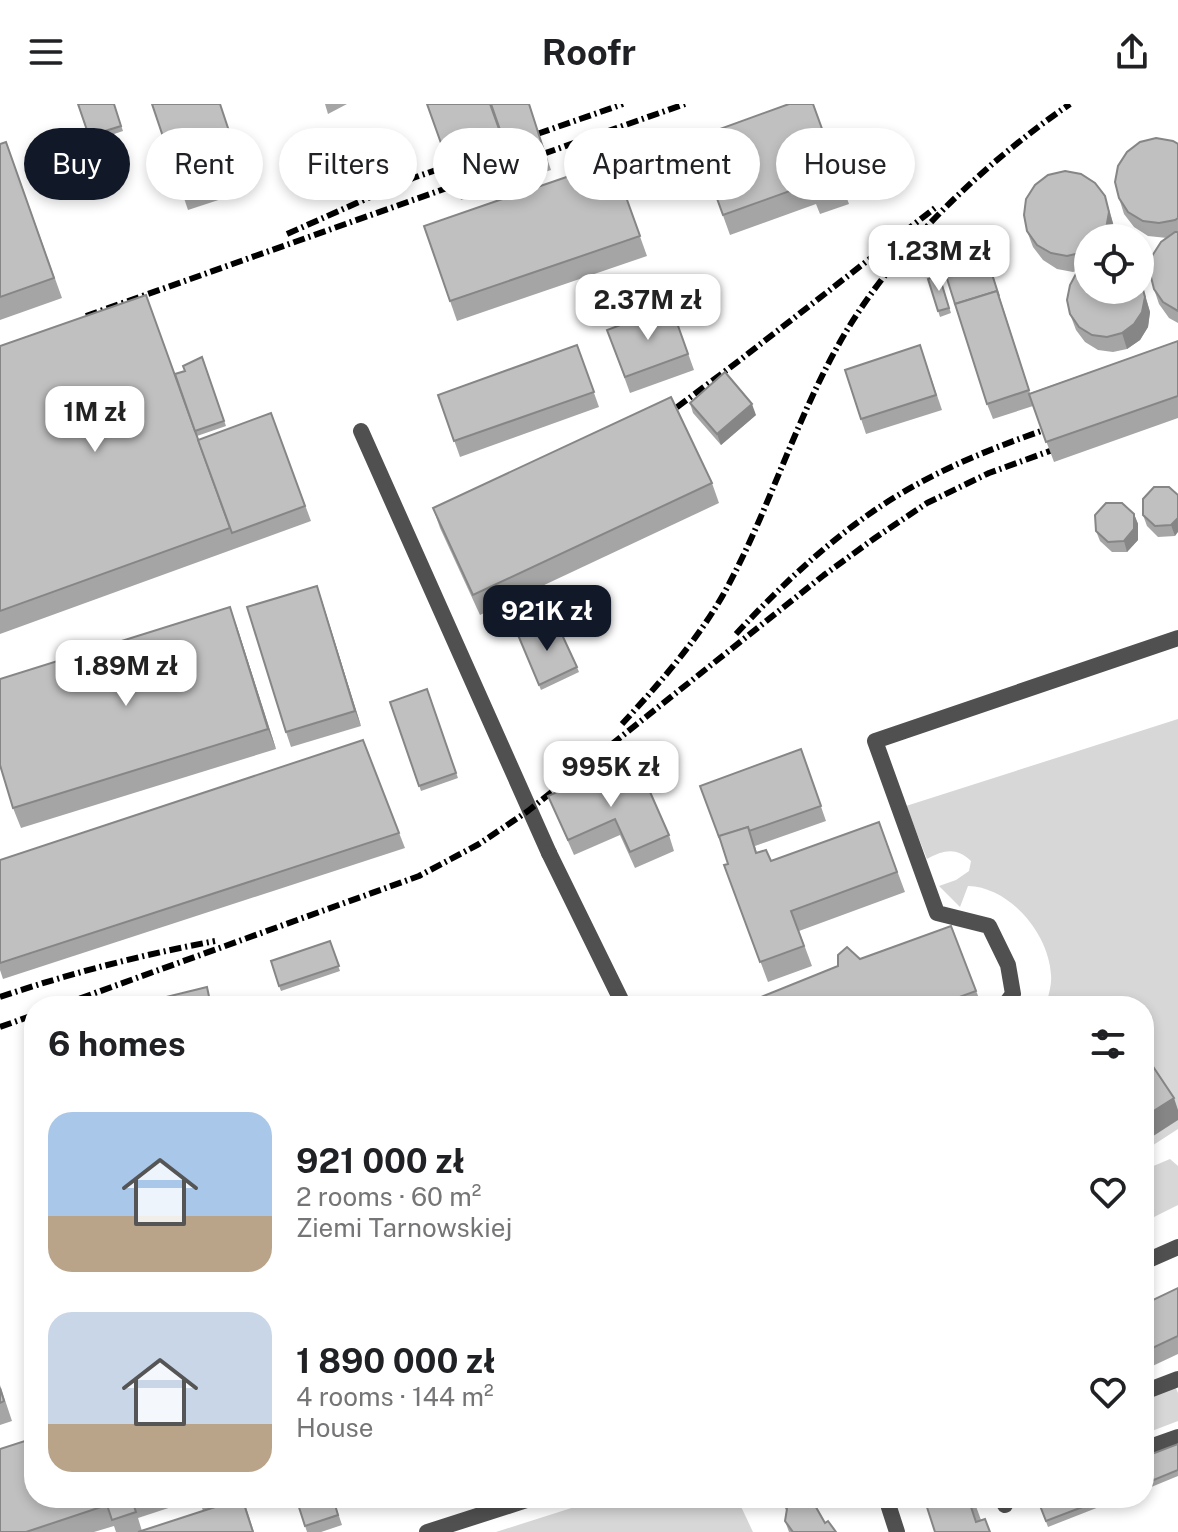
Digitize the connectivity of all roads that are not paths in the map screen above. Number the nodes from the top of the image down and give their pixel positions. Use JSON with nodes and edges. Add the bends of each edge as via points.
{"nodes":[{"id":1,"x":361,"y":431,"type":"dead end"},
{"id":2,"x":1178,"y":638,"type":"edge"},
{"id":3,"x":619,"y":996,"type":"edge"},
{"id":4,"x":1012,"y":996,"type":"edge"},
{"id":5,"x":1178,"y":1247,"type":"edge"},
{"id":6,"x":1154,"y":1258,"type":"edge"},
{"id":7,"x":1178,"y":1379,"type":"edge"},
{"id":8,"x":1154,"y":1388,"type":"edge"},
{"id":9,"x":1178,"y":1437,"type":"edge"},
{"id":10,"x":1154,"y":1445,"type":"edge"},
{"id":11,"x":502,"y":1508,"type":"edge"},
{"id":12,"x":889,"y":1508,"type":"edge"},
{"id":13,"x":427,"y":1532,"type":"edge"},
{"id":14,"x":897,"y":1532,"type":"edge"}],
"edges":[{"from":1,"to":3,"type":"street","via":[[549,853]]},
{"from":2,"to":4,"type":"street","via":[[875,741],[937,913],[989,926],[1008,965]]},
{"from":5,"to":6,"type":"street"},
{"from":7,"to":8,"type":"street"},
{"from":9,"to":10,"type":"street"},
{"from":11,"to":13,"type":"street"},
{"from":12,"to":14,"type":"street"}]}
